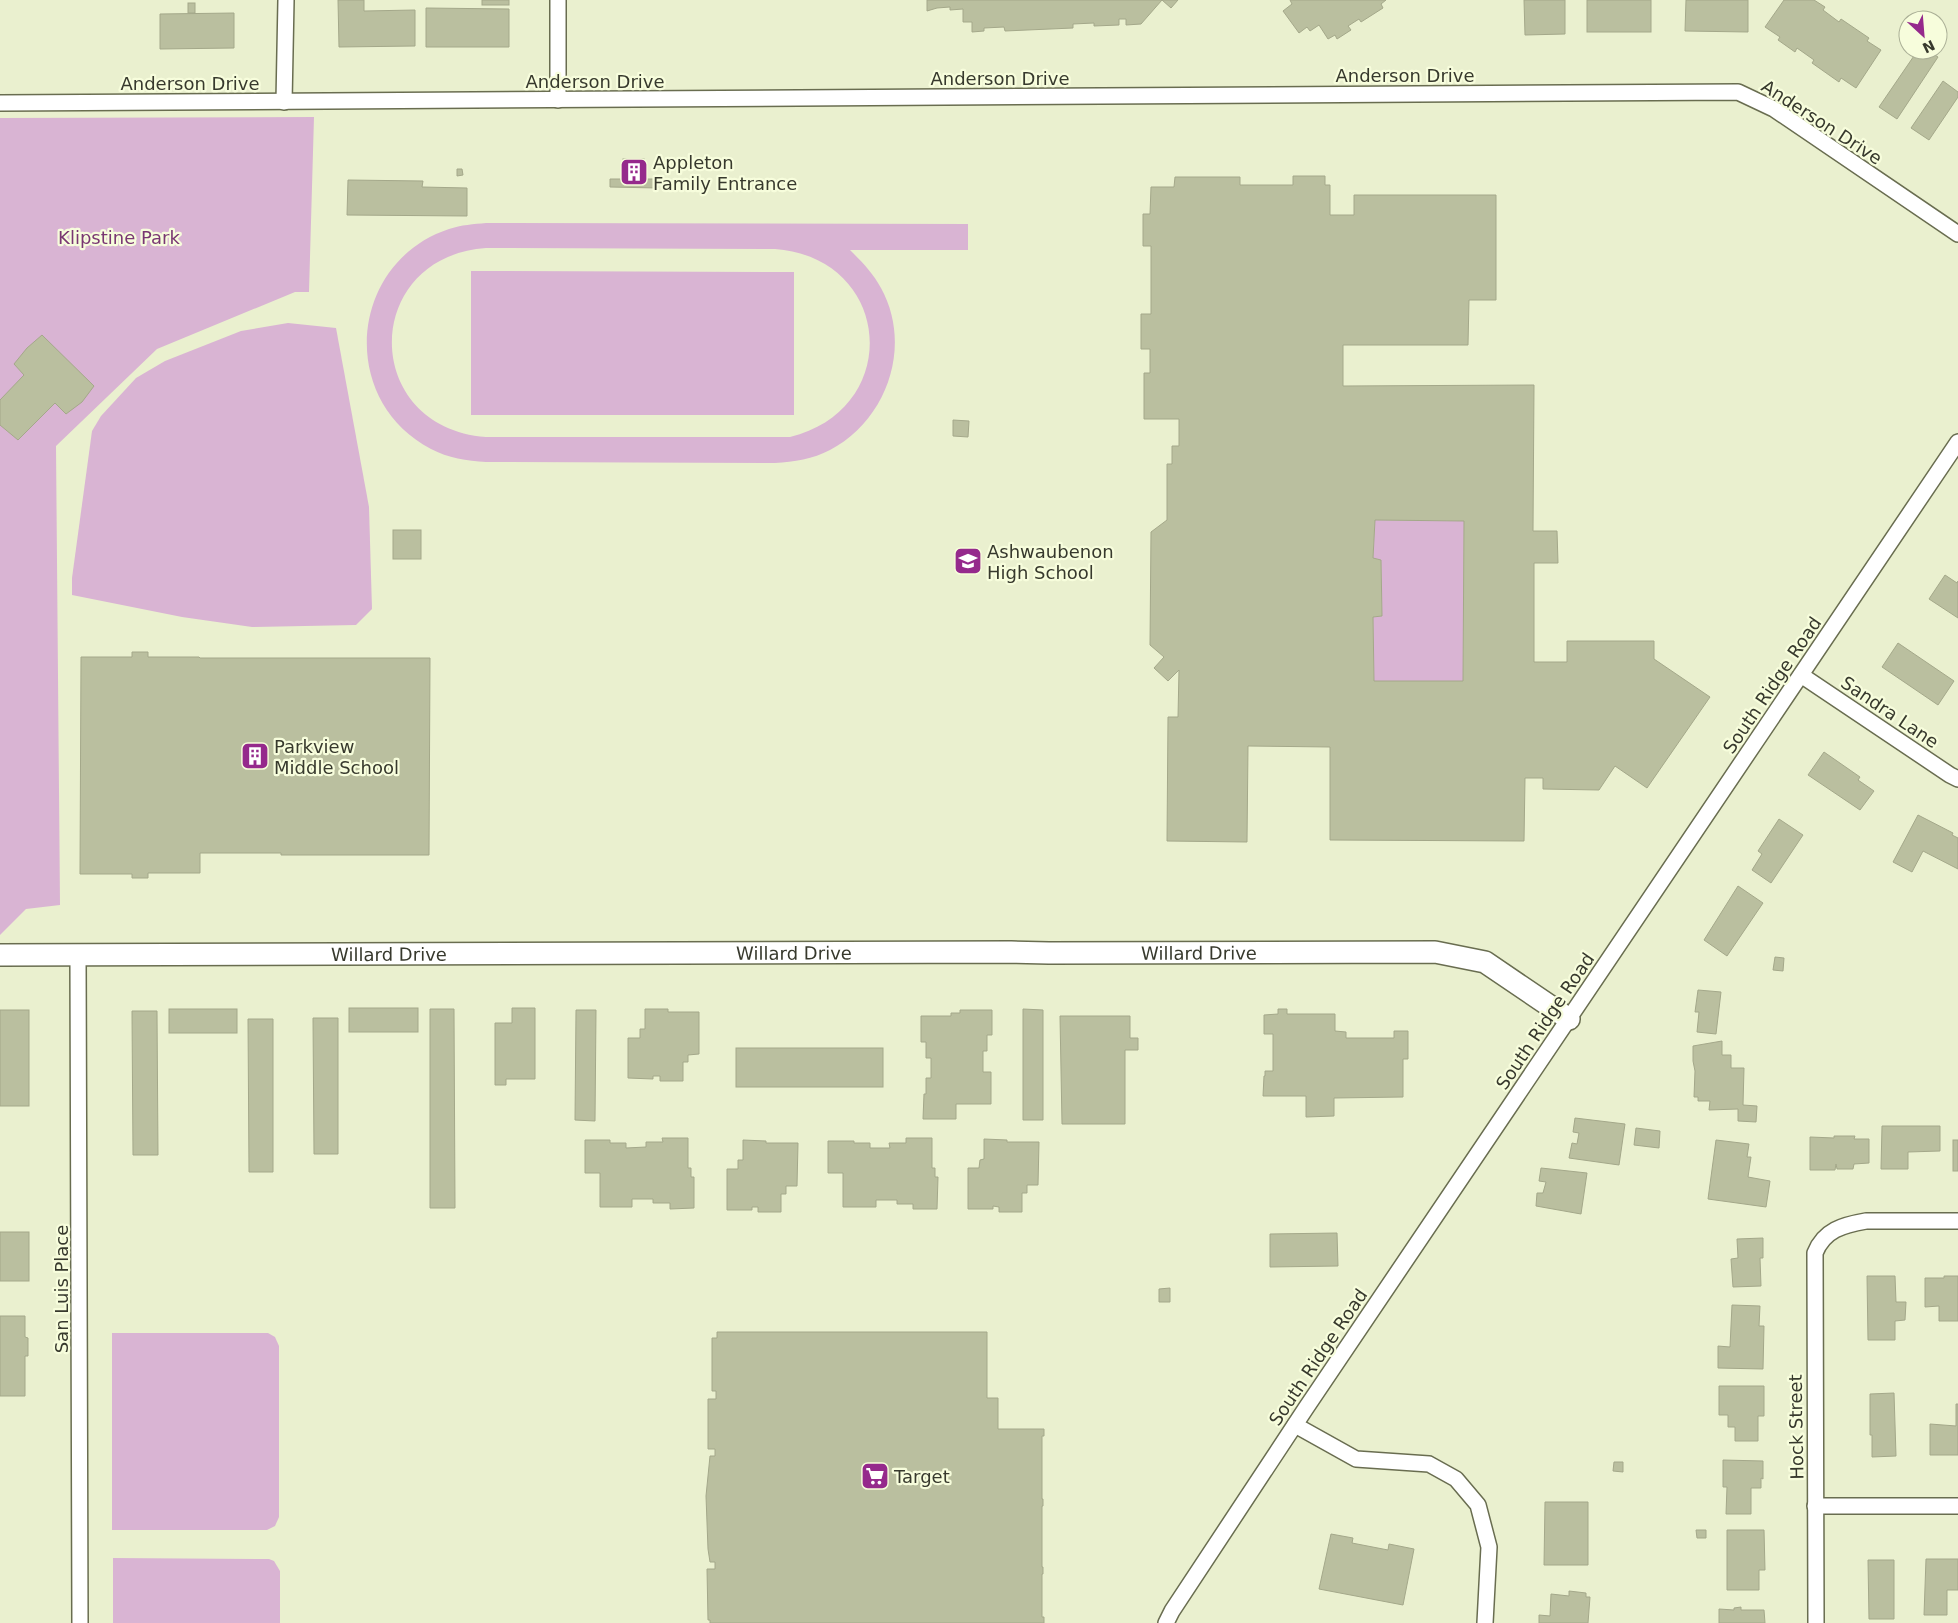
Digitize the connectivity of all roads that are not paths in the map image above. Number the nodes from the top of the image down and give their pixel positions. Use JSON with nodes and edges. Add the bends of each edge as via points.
{"nodes":[{"id":1,"x":286,"y":0,"type":"edge"},
{"id":2,"x":558,"y":0,"type":"edge"},
{"id":3,"x":558,"y":100,"type":"junction"},
{"id":4,"x":284,"y":102,"type":"junction"},
{"id":5,"x":0,"y":103,"type":"edge"},
{"id":6,"x":1958,"y":234,"type":"edge"},
{"id":7,"x":1958,"y":442,"type":"edge"},
{"id":8,"x":1801,"y":675,"type":"junction"},
{"id":9,"x":1958,"y":779,"type":"edge"},
{"id":10,"x":0,"y":955,"type":"edge"},
{"id":11,"x":78,"y":955,"type":"junction"},
{"id":12,"x":1569,"y":1019,"type":"junction"},
{"id":13,"x":1958,"y":1221,"type":"edge"},
{"id":14,"x":1295,"y":1425,"type":"junction"},
{"id":15,"x":1816,"y":1506,"type":"junction"},
{"id":16,"x":1958,"y":1506,"type":"edge"},
{"id":17,"x":80,"y":1623,"type":"edge"},
{"id":18,"x":1166,"y":1623,"type":"edge"},
{"id":19,"x":1484,"y":1623,"type":"edge"},
{"id":20,"x":1816,"y":1623,"type":"edge"}],
"edges":[{"from":1,"to":4,"type":"street"},
{"from":2,"to":3,"type":"street"},
{"from":3,"to":4,"type":"street","name":"Anderson Drive"},
{"from":3,"to":6,"type":"street","name":"Anderson Drive","via":[[1738,92],[1774,109]]},
{"from":4,"to":5,"type":"street","name":"Anderson Drive"},
{"from":7,"to":8,"type":"street","name":"South Ridge Road"},
{"from":8,"to":9,"type":"street","name":"Sandra Lane"},
{"from":8,"to":12,"type":"street","name":"South Ridge Road"},
{"from":10,"to":11,"type":"street","name":"Willard Drive"},
{"from":11,"to":12,"type":"street","name":"Willard Drive","via":[[1435,952],[1485,962]]},
{"from":11,"to":17,"type":"street","name":"San Luis Place"},
{"from":12,"to":14,"type":"street","name":"South Ridge Road"},
{"from":13,"to":15,"type":"street","name":"Hock Street","via":[[1852,1224],[1819,1242],[1814,1253],[1813,1270]]},
{"from":14,"to":18,"type":"street","name":"South Ridge Road"},
{"from":14,"to":19,"type":"street","via":[[1356,1459],[1428,1464],[1456,1479],[1478,1506],[1489,1546]]},
{"from":15,"to":16,"type":"street"},
{"from":15,"to":20,"type":"street","name":"Hock Street"}]}
